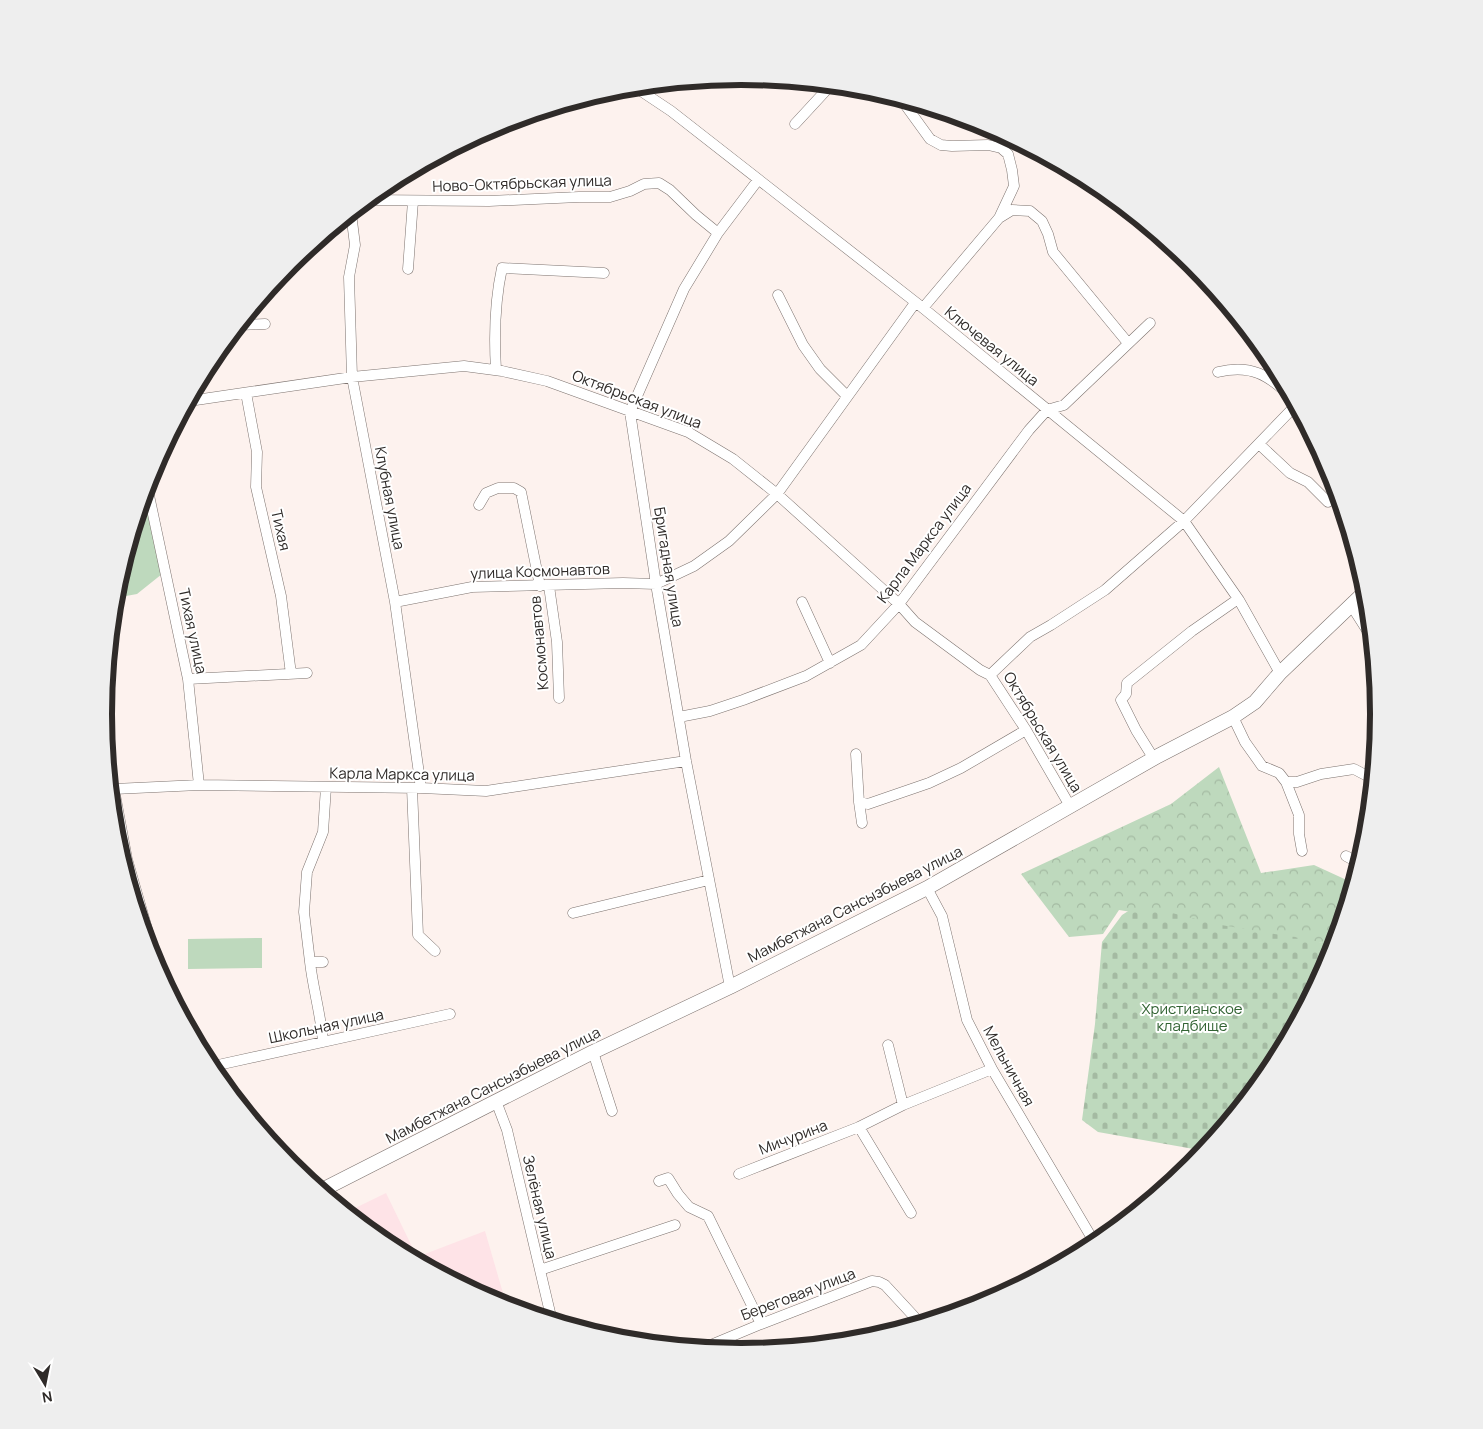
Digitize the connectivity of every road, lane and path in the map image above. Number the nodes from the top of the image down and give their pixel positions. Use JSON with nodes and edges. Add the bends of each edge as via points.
{"nodes":[{"id":1,"x":826,"y":90,"type":"edge"},
{"id":2,"x":644,"y":93,"type":"edge"},
{"id":3,"x":907,"y":107,"type":"edge"},
{"id":4,"x":795,"y":124,"type":"dead end"},
{"id":5,"x":758,"y":180,"type":"junction"},
{"id":6,"x":379,"y":200,"type":"edge"},
{"id":7,"x":414,"y":201,"type":"junction"},
{"id":8,"x":1001,"y":214,"type":"junction"},
{"id":9,"x":352,"y":220,"type":"edge"},
{"id":10,"x":718,"y":233,"type":"junction"},
{"id":11,"x":408,"y":269,"type":"dead end"},
{"id":12,"x":604,"y":273,"type":"dead end"},
{"id":13,"x":778,"y":296,"type":"dead end"},
{"id":14,"x":919,"y":306,"type":"junction"},
{"id":15,"x":1150,"y":323,"type":"dead end"},
{"id":16,"x":265,"y":324,"type":"dead end"},
{"id":17,"x":247,"y":325,"type":"edge"},
{"id":18,"x":1128,"y":343,"type":"junction"},
{"id":19,"x":496,"y":370,"type":"junction"},
{"id":20,"x":1218,"y":372,"type":"dead end"},
{"id":21,"x":352,"y":377,"type":"junction"},
{"id":22,"x":1278,"y":386,"type":"edge"},
{"id":23,"x":246,"y":393,"type":"junction"},
{"id":24,"x":848,"y":396,"type":"junction"},
{"id":25,"x":196,"y":400,"type":"edge"},
{"id":26,"x":1292,"y":409,"type":"edge"},
{"id":27,"x":1047,"y":410,"type":"junction"},
{"id":28,"x":630,"y":412,"type":"junction"},
{"id":29,"x":1259,"y":444,"type":"junction"},
{"id":30,"x":777,"y":494,"type":"junction"},
{"id":31,"x":150,"y":500,"type":"edge"},
{"id":32,"x":1328,"y":502,"type":"dead end"},
{"id":33,"x":479,"y":505,"type":"dead end"},
{"id":34,"x":1184,"y":521,"type":"junction"},
{"id":35,"x":656,"y":584,"type":"junction"},
{"id":36,"x":544,"y":586,"type":"junction"},
{"id":37,"x":1360,"y":596,"type":"edge"},
{"id":38,"x":1238,"y":599,"type":"junction"},
{"id":39,"x":395,"y":602,"type":"junction"},
{"id":40,"x":802,"y":602,"type":"dead end"},
{"id":41,"x":898,"y":604,"type":"junction"},
{"id":42,"x":1350,"y":605,"type":"junction"},
{"id":43,"x":1365,"y":628,"type":"edge"},
{"id":44,"x":830,"y":663,"type":"junction"},
{"id":45,"x":308,"y":672,"type":"dead end"},
{"id":46,"x":1280,"y":673,"type":"junction"},
{"id":47,"x":291,"y":674,"type":"junction"},
{"id":48,"x":990,"y":675,"type":"junction"},
{"id":49,"x":188,"y":679,"type":"junction"},
{"id":50,"x":559,"y":698,"type":"dead end"},
{"id":51,"x":679,"y":717,"type":"junction"},
{"id":52,"x":1233,"y":717,"type":"junction"},
{"id":53,"x":1026,"y":730,"type":"junction"},
{"id":54,"x":856,"y":754,"type":"dead end"},
{"id":55,"x":1154,"y":759,"type":"junction"},
{"id":56,"x":686,"y":761,"type":"junction"},
{"id":57,"x":1368,"y":776,"type":"edge"},
{"id":58,"x":1286,"y":782,"type":"junction"},
{"id":59,"x":199,"y":785,"type":"junction"},
{"id":60,"x":326,"y":787,"type":"junction"},
{"id":61,"x":416,"y":788,"type":"junction"},
{"id":62,"x":116,"y":789,"type":"edge"},
{"id":63,"x":859,"y":802,"type":"junction"},
{"id":64,"x":1070,"y":806,"type":"junction"},
{"id":65,"x":862,"y":823,"type":"dead end"},
{"id":66,"x":1302,"y":851,"type":"dead end"},
{"id":67,"x":1346,"y":856,"type":"dead end"},
{"id":68,"x":1354,"y":860,"type":"edge"},
{"id":69,"x":709,"y":880,"type":"junction"},
{"id":70,"x":927,"y":888,"type":"junction"},
{"id":71,"x":573,"y":912,"type":"dead end"},
{"id":72,"x":435,"y":951,"type":"dead end"},
{"id":73,"x":310,"y":962,"type":"junction"},
{"id":74,"x":323,"y":962,"type":"dead end"},
{"id":75,"x":730,"y":987,"type":"junction"},
{"id":76,"x":450,"y":1014,"type":"dead end"},
{"id":77,"x":323,"y":1042,"type":"junction"},
{"id":78,"x":888,"y":1045,"type":"dead end"},
{"id":79,"x":593,"y":1052,"type":"junction"},
{"id":80,"x":219,"y":1065,"type":"edge"},
{"id":81,"x":992,"y":1069,"type":"junction"},
{"id":82,"x":496,"y":1100,"type":"junction"},
{"id":83,"x":903,"y":1105,"type":"junction"},
{"id":84,"x":612,"y":1111,"type":"dead end"},
{"id":85,"x":858,"y":1128,"type":"junction"},
{"id":86,"x":739,"y":1174,"type":"dead end"},
{"id":87,"x":659,"y":1181,"type":"dead end"},
{"id":88,"x":326,"y":1188,"type":"edge"},
{"id":89,"x":911,"y":1213,"type":"dead end"},
{"id":90,"x":675,"y":1225,"type":"dead end"},
{"id":91,"x":1092,"y":1238,"type":"edge"},
{"id":92,"x":540,"y":1270,"type":"junction"},
{"id":93,"x":550,"y":1314,"type":"edge"},
{"id":94,"x":917,"y":1319,"type":"edge"},
{"id":95,"x":761,"y":1324,"type":"junction"},
{"id":96,"x":715,"y":1343,"type":"edge"}],
"edges":[{"from":1,"to":4,"type":"street"},
{"from":2,"to":5,"type":"street","name":"Ключевая улица"},
{"from":3,"to":8,"type":"street","via":[[930,139],[941,145],[988,145],[1001,148],[1008,154],[1014,186]]},
{"from":5,"to":10,"type":"street"},
{"from":5,"to":14,"type":"street","name":"Ключевая улица"},
{"from":6,"to":7,"type":"street","name":"Ново-Октябрьская улица"},
{"from":7,"to":10,"type":"street","name":"Ново-Октябрьская улица","via":[[610,197],[644,184],[659,183]]},
{"from":7,"to":11,"type":"street"},
{"from":8,"to":14,"type":"street"},
{"from":8,"to":18,"type":"street","via":[[1012,210],[1030,211],[1042,221],[1053,252]]},
{"from":9,"to":21,"type":"street","name":"Клубная улица","via":[[355,245],[349,276]]},
{"from":10,"to":28,"type":"street","via":[[684,289]]},
{"from":12,"to":19,"type":"street","via":[[502,268],[494,344]]},
{"from":13,"to":24,"type":"street","via":[[803,345],[820,369]]},
{"from":14,"to":24,"type":"street"},
{"from":14,"to":27,"type":"street","name":"Ключевая улица"},
{"from":15,"to":18,"type":"street","name":"Карла Маркса улица"},
{"from":16,"to":17,"type":"street"},
{"from":18,"to":27,"type":"street","name":"Карла Маркса улица","via":[[1064,405]]},
{"from":19,"to":21,"type":"street","name":"Октябрьская улица","via":[[464,366]]},
{"from":19,"to":28,"type":"street","name":"Октябрьская улица","via":[[547,381]]},
{"from":20,"to":22,"type":"street","via":[[1254,371]]},
{"from":21,"to":23,"type":"street","name":"Октябрьская улица"},
{"from":21,"to":39,"type":"street","name":"Клубная улица"},
{"from":23,"to":25,"type":"street","name":"Октябрьская улица"},
{"from":23,"to":47,"type":"street","name":"Тихая","via":[[257,452],[256,487],[281,596]]},
{"from":24,"to":30,"type":"street"},
{"from":26,"to":29,"type":"street"},
{"from":27,"to":34,"type":"street","name":"Ключевая улица"},
{"from":27,"to":41,"type":"street","name":"Карла Маркса улица"},
{"from":28,"to":30,"type":"street","name":"Октябрьская улица","via":[[688,432],[733,459]]},
{"from":28,"to":35,"type":"street","name":"Бригадная улица"},
{"from":29,"to":32,"type":"street"},
{"from":29,"to":34,"type":"street"},
{"from":30,"to":35,"type":"street","via":[[730,541],[694,566]]},
{"from":30,"to":41,"type":"street","name":"Октябрьская улица"},
{"from":31,"to":49,"type":"street","name":"Тихая улица"},
{"from":33,"to":36,"type":"street","name":"Космонавтов","via":[[486,493],[498,488],[514,488],[521,492]]},
{"from":34,"to":38,"type":"street","name":"Ключевая улица"},
{"from":34,"to":48,"type":"street","via":[[1105,590],[1030,637]]},
{"from":35,"to":36,"type":"street","name":"улица Космонавтов"},
{"from":35,"to":51,"type":"street","name":"Бригадная улица"},
{"from":36,"to":39,"type":"street","name":"улица Космонавтов","via":[[472,587]]},
{"from":36,"to":50,"type":"street","name":"Космонавтов","via":[[557,642]]},
{"from":37,"to":42,"type":"main road","name":"Мамбетжана Сансызбыева улица"},
{"from":38,"to":46,"type":"street","name":"Ключевая улица"},
{"from":38,"to":55,"type":"street","via":[[1127,683],[1126,694],[1120,700]]},
{"from":39,"to":61,"type":"street","name":"Клубная улица"},
{"from":40,"to":44,"type":"street"},
{"from":41,"to":44,"type":"street","name":"Карла Маркса улица","via":[[861,645]]},
{"from":41,"to":48,"type":"street","name":"Октябрьская улица","via":[[915,622]]},
{"from":42,"to":43,"type":"street"},
{"from":42,"to":46,"type":"main road","name":"Мамбетжана Сансызбыева улица"},
{"from":44,"to":51,"type":"street","name":"Карла Маркса улица","via":[[806,676],[743,700]]},
{"from":45,"to":47,"type":"street"},
{"from":46,"to":52,"type":"main road","name":"Мамбетжана Сансызбыева улица","via":[[1255,702]]},
{"from":47,"to":49,"type":"street"},
{"from":48,"to":53,"type":"street","name":"Октябрьская улица"},
{"from":49,"to":59,"type":"street","name":"Тихая улица"},
{"from":51,"to":56,"type":"street","name":"Бригадная улица"},
{"from":52,"to":55,"type":"main road","name":"Мамбетжана Сансызбыева улица"},
{"from":52,"to":58,"type":"street","via":[[1262,766],[1279,773]]},
{"from":53,"to":63,"type":"street","via":[[929,783],[868,804]]},
{"from":53,"to":64,"type":"street","name":"Октябрьская улица"},
{"from":54,"to":63,"type":"street"},
{"from":55,"to":64,"type":"main road","name":"Мамбетжана Сансызбыева улица"},
{"from":56,"to":61,"type":"street","name":"Карла Маркса улица","via":[[486,791]]},
{"from":56,"to":69,"type":"street","name":"Бригадная улица"},
{"from":57,"to":58,"type":"street","via":[[1354,769]]},
{"from":58,"to":66,"type":"street","via":[[1299,815],[1298,834]]},
{"from":59,"to":60,"type":"street","name":"Карла Маркса улица"},
{"from":59,"to":62,"type":"street","name":"Карла Маркса улица"},
{"from":60,"to":61,"type":"street","name":"Карла Маркса улица"},
{"from":60,"to":73,"type":"street","via":[[323,832],[307,872],[304,912]]},
{"from":61,"to":72,"type":"street","name":"Клубная улица","via":[[418,934]]},
{"from":63,"to":65,"type":"street"},
{"from":64,"to":70,"type":"main road","name":"Мамбетжана Сансызбыева улица"},
{"from":67,"to":68,"type":"street"},
{"from":69,"to":71,"type":"street"},
{"from":69,"to":75,"type":"street","name":"Бригадная улица"},
{"from":70,"to":75,"type":"main road","name":"Мамбетжана Сансызбыева улица"},
{"from":70,"to":81,"type":"street","name":"Мельничная","via":[[942,916],[967,1020]]},
{"from":73,"to":74,"type":"street"},
{"from":73,"to":77,"type":"street"},
{"from":75,"to":79,"type":"main road","name":"Мамбетжана Сансызбыева улица"},
{"from":76,"to":77,"type":"street","name":"Школьная улица"},
{"from":77,"to":80,"type":"street","name":"Школьная улица"},
{"from":78,"to":83,"type":"street"},
{"from":79,"to":82,"type":"main road","name":"Мамбетжана Сансызбыева улица"},
{"from":79,"to":84,"type":"street"},
{"from":81,"to":83,"type":"street","name":"Мичурина"},
{"from":81,"to":91,"type":"street","name":"Мельничная"},
{"from":82,"to":88,"type":"main road","name":"Мамбетжана Сансызбыева улица"},
{"from":82,"to":92,"type":"street","name":"Зелёная улица","via":[[507,1130]]},
{"from":83,"to":85,"type":"street","name":"Мичурина"},
{"from":85,"to":86,"type":"street","name":"Мичурина"},
{"from":85,"to":89,"type":"street"},
{"from":87,"to":95,"type":"street","via":[[668,1178],[690,1206],[708,1216]]},
{"from":90,"to":92,"type":"street"},
{"from":92,"to":93,"type":"street","name":"Зелёная улица"},
{"from":94,"to":95,"type":"street","name":"Береговая улица","via":[[885,1285],[872,1281]]},
{"from":95,"to":96,"type":"street","name":"Береговая улица"}]}
